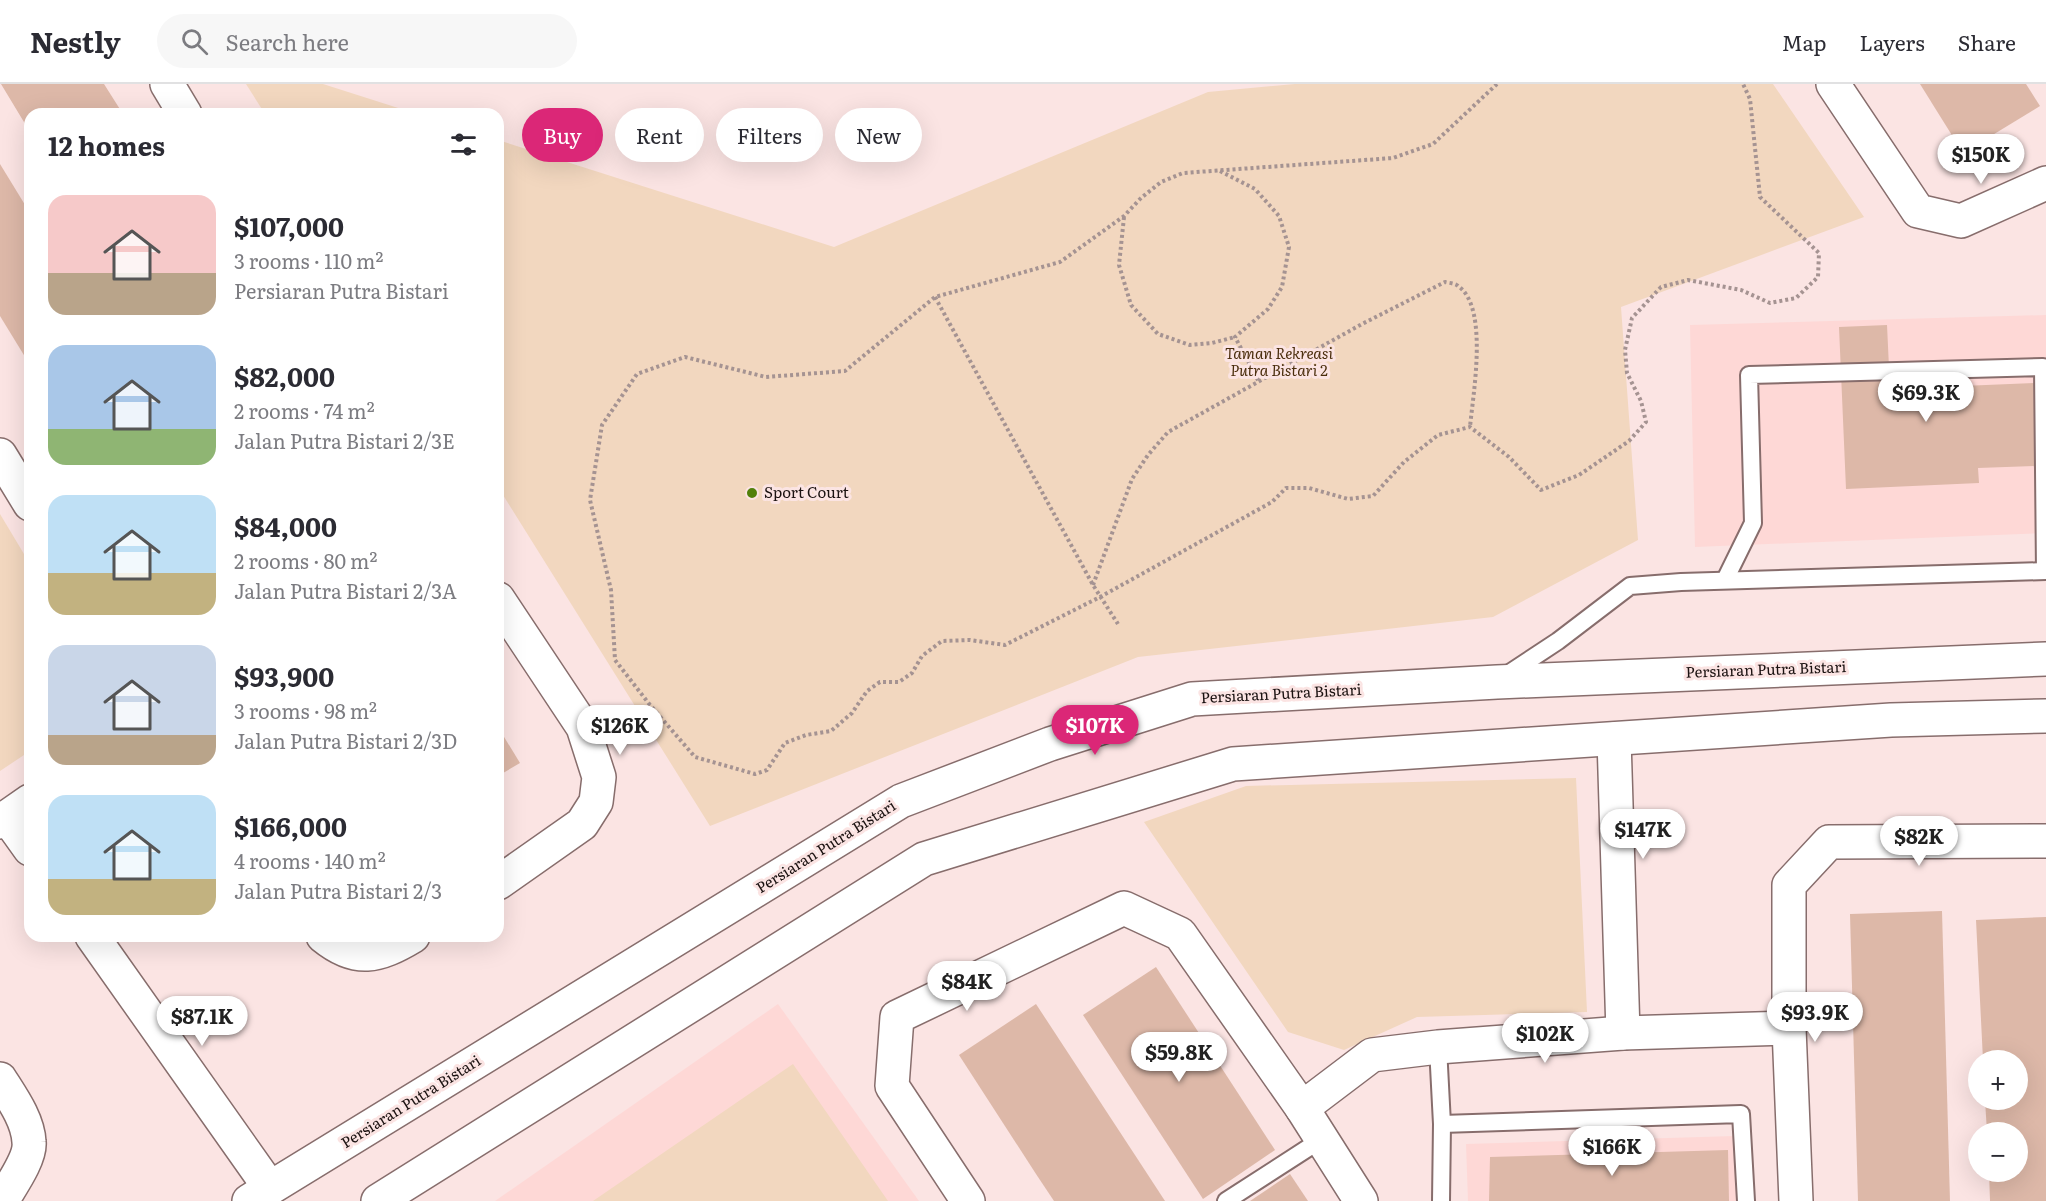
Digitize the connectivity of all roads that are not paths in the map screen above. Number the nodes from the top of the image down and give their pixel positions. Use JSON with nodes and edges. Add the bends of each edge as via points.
{"nodes":[{"id":1,"x":167,"y":84,"type":"edge"},
{"id":2,"x":1833,"y":84,"type":"edge"},
{"id":3,"x":181,"y":108,"type":"edge"},
{"id":4,"x":2046,"y":183,"type":"edge"},
{"id":5,"x":2045,"y":571,"type":"edge"},
{"id":6,"x":1725,"y":580,"type":"junction"},
{"id":7,"x":504,"y":608,"type":"edge"},
{"id":8,"x":2046,"y":650,"type":"edge"},
{"id":9,"x":2046,"y":659,"type":"edge"},
{"id":10,"x":1994,"y":660,"type":"junction"},
{"id":11,"x":1497,"y":682,"type":"junction"},
{"id":12,"x":2046,"y":716,"type":"edge"},
{"id":13,"x":1614,"y":739,"type":"junction"},
{"id":14,"x":12,"y":813,"type":"edge"},
{"id":15,"x":24,"y":837,"type":"edge"},
{"id":16,"x":2046,"y":841,"type":"edge"},
{"id":17,"x":504,"y":879,"type":"edge"},
{"id":18,"x":96,"y":942,"type":"edge"},
{"id":19,"x":330,"y":942,"type":"edge"},
{"id":20,"x":404,"y":942,"type":"edge"},
{"id":21,"x":1789,"y":1028,"type":"junction"},
{"id":22,"x":1623,"y":1033,"type":"junction"},
{"id":23,"x":1438,"y":1047,"type":"junction"},
{"id":24,"x":0,"y":1079,"type":"edge"},
{"id":25,"x":1302,"y":1108,"type":"junction"},
{"id":26,"x":1442,"y":1124,"type":"junction"},
{"id":27,"x":1322,"y":1139,"type":"junction"},
{"id":28,"x":260,"y":1195,"type":"edge"},
{"id":29,"x":2,"y":1201,"type":"edge"},
{"id":30,"x":378,"y":1201,"type":"edge"},
{"id":31,"x":968,"y":1201,"type":"edge"},
{"id":32,"x":1226,"y":1201,"type":"edge"},
{"id":33,"x":1361,"y":1201,"type":"edge"},
{"id":34,"x":1441,"y":1201,"type":"edge"},
{"id":35,"x":1746,"y":1201,"type":"edge"},
{"id":36,"x":1796,"y":1201,"type":"edge"}],
"edges":[{"from":1,"to":3,"type":"main road"},
{"from":2,"to":4,"type":"main road","via":[[1918,211],[1961,221]]},
{"from":5,"to":6,"type":"lane"},
{"from":5,"to":6,"type":"lane","via":[[2043,367],[1749,375],[1753,523]]},
{"from":6,"to":11,"type":"lane","via":[[1630,586]]},
{"from":7,"to":17,"type":"main road","via":[[583,727],[599,777],[596,802],[582,824]]},
{"from":8,"to":10,"type":"main road"},
{"from":9,"to":10,"type":"main road","name":"Persiaran Putra Bistari"},
{"from":10,"to":11,"type":"main road","name":"Persiaran Putra Bistari"},
{"from":11,"to":28,"type":"main road","name":"Persiaran Putra Bistari","via":[[1192,699],[1050,744],[901,801]]},
{"from":12,"to":13,"type":"main road","via":[[1891,720]]},
{"from":13,"to":22,"type":"main road"},
{"from":13,"to":30,"type":"main road","via":[[1233,764],[924,859]]},
{"from":14,"to":15,"type":"main road"},
{"from":16,"to":21,"type":"main road","via":[[1829,842],[1789,885]]},
{"from":18,"to":28,"type":"main road"},
{"from":19,"to":20,"type":"main road","via":[[362,956]]},
{"from":21,"to":22,"type":"main road"},
{"from":21,"to":36,"type":"main road"},
{"from":22,"to":23,"type":"main road"},
{"from":23,"to":25,"type":"main road","via":[[1372,1055]]},
{"from":23,"to":26,"type":"lane"},
{"from":24,"to":29,"type":"main road","via":[[15,1102],[30,1144]]},
{"from":25,"to":27,"type":"main road"},
{"from":25,"to":31,"type":"main road","via":[[1180,934],[1124,908],[897,1017],[892,1086]]},
{"from":26,"to":34,"type":"lane"},
{"from":26,"to":35,"type":"lane","via":[[1741,1114]]},
{"from":27,"to":32,"type":"lane"},
{"from":27,"to":33,"type":"main road"}]}
